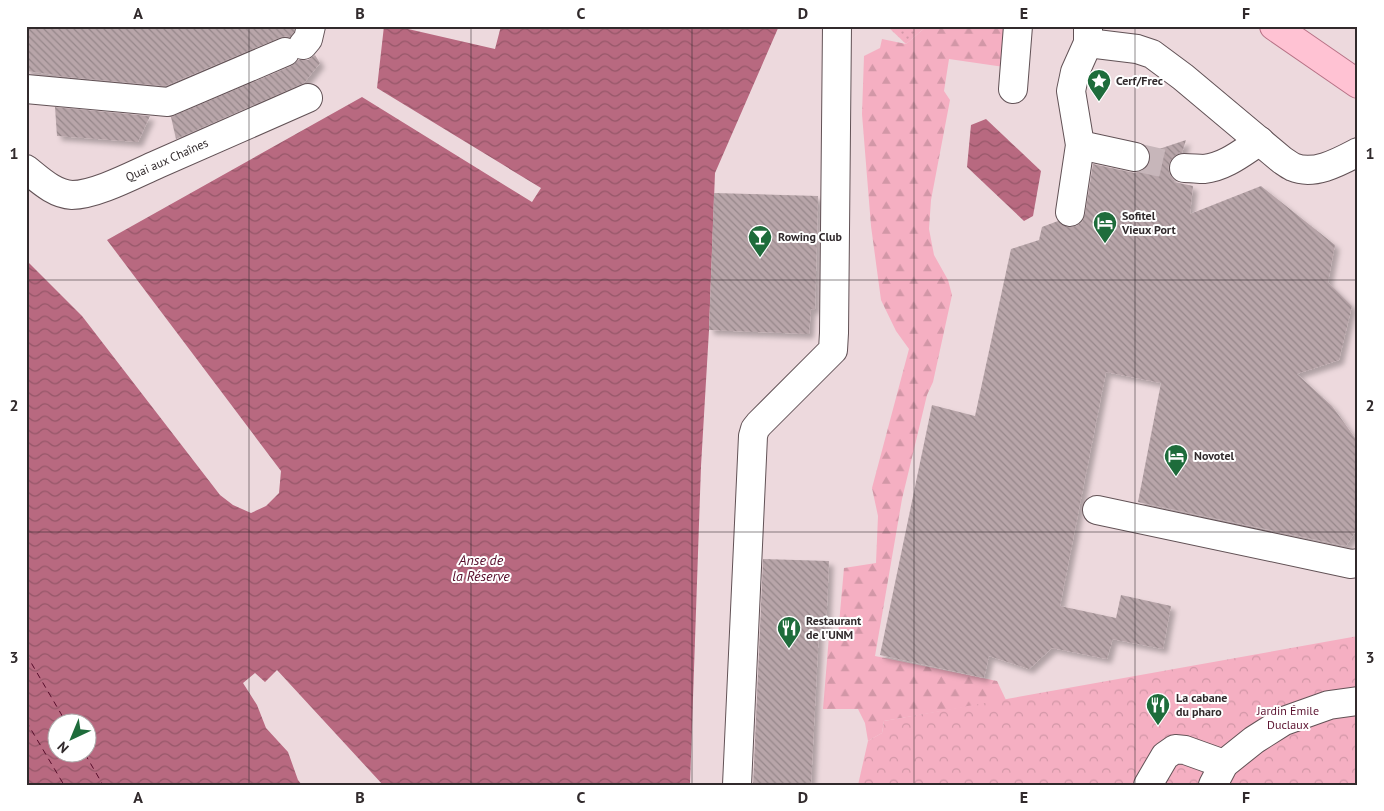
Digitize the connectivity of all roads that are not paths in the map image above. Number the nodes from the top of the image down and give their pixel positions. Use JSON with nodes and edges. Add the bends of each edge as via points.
{"nodes":[{"id":1,"x":837,"y":26,"type":"edge"},
{"id":2,"x":1018,"y":26,"type":"edge"},
{"id":3,"x":1274,"y":26,"type":"edge"},
{"id":4,"x":1088,"y":35,"type":"edge"},
{"id":5,"x":299,"y":41,"type":"edge"},
{"id":6,"x":1358,"y":84,"type":"edge"},
{"id":7,"x":26,"y":88,"type":"edge"},
{"id":8,"x":1013,"y":89,"type":"dead end"},
{"id":9,"x":308,"y":98,"type":"dead end"},
{"id":10,"x":1260,"y":141,"type":"junction"},
{"id":11,"x":1080,"y":146,"type":"junction"},
{"id":12,"x":1358,"y":152,"type":"edge"},
{"id":13,"x":1135,"y":157,"type":"tunnel mouth"},
{"id":14,"x":1184,"y":168,"type":"tunnel mouth"},
{"id":15,"x":26,"y":169,"type":"edge"},
{"id":16,"x":1070,"y":212,"type":"dead end"},
{"id":17,"x":1097,"y":510,"type":"dead end"},
{"id":18,"x":1358,"y":563,"type":"edge"},
{"id":19,"x":1358,"y":701,"type":"edge"},
{"id":20,"x":1219,"y":775,"type":"edge"},
{"id":21,"x":737,"y":785,"type":"edge"},
{"id":22,"x":1148,"y":785,"type":"edge"}],
"edges":[{"from":1,"to":21,"type":"lane","via":[[833,350],[759,424],[753,436]]},
{"from":2,"to":8,"type":"lane"},
{"from":3,"to":6,"type":"main road"},
{"from":4,"to":10,"type":"lane","via":[[1152,54]]},
{"from":4,"to":11,"type":"lane","via":[[1071,91]]},
{"from":5,"to":7,"type":"lane","via":[[168,102]]},
{"from":9,"to":15,"type":"lane","name":"Quai aux Chaînes","via":[[90,192],[60,192]]},
{"from":10,"to":12,"type":"lane","via":[[1282,160],[1303,170],[1325,167]]},
{"from":10,"to":14,"type":"lane","via":[[1222,164],[1202,169]]},
{"from":11,"to":13,"type":"lane"},
{"from":11,"to":16,"type":"lane"},
{"from":17,"to":18,"type":"lane"},
{"from":19,"to":20,"type":"lane","via":[[1329,705],[1284,721],[1254,740]]},
{"from":20,"to":22,"type":"lane","via":[[1185,750],[1175,749],[1166,756]]}]}
